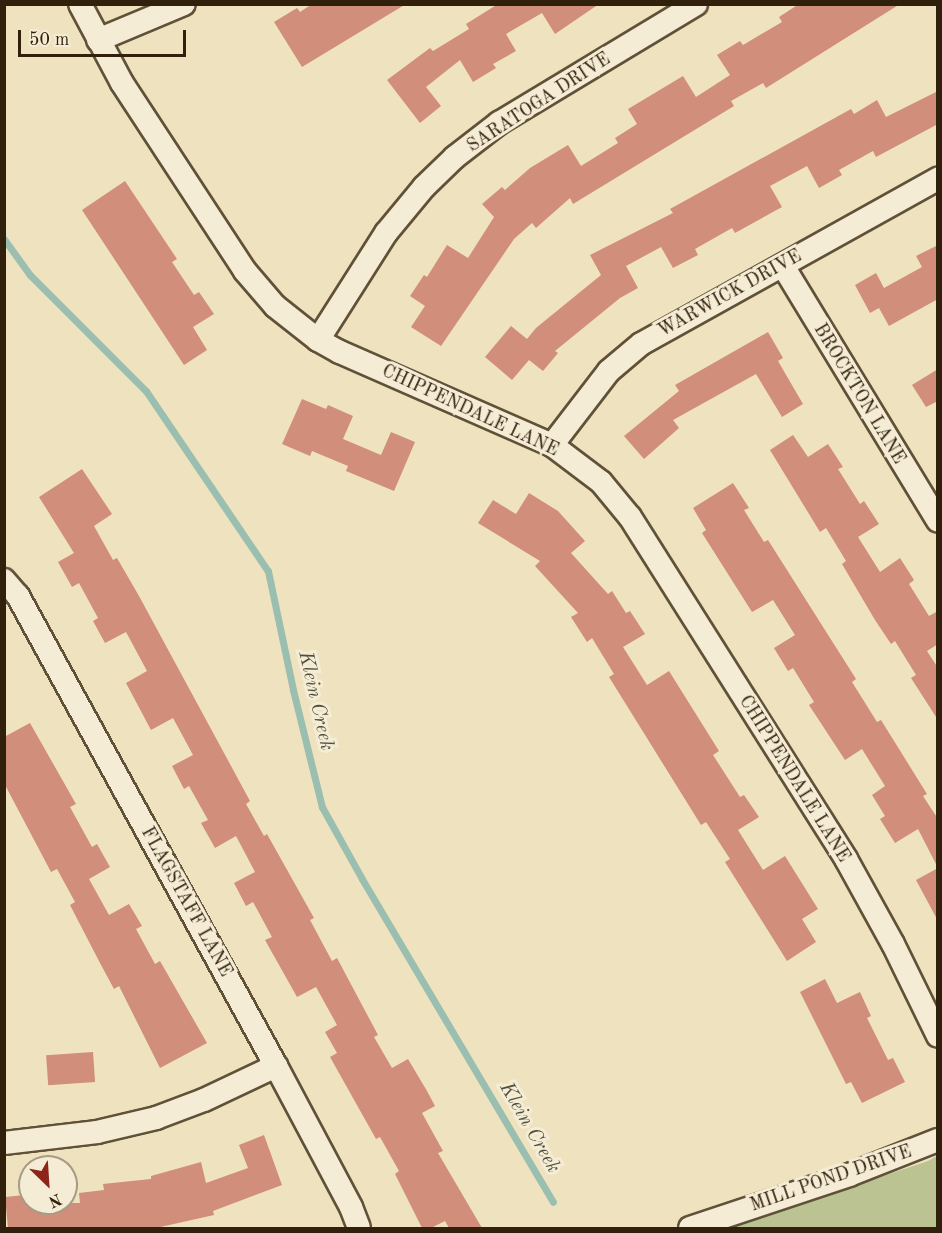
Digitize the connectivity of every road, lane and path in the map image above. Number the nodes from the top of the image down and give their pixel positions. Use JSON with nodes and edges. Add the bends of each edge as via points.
{"nodes":[{"id":1,"x":80,"y":4,"type":"edge"},
{"id":2,"x":184,"y":4,"type":"edge"},
{"id":3,"x":696,"y":4,"type":"edge"},
{"id":4,"x":98,"y":40,"type":"junction"},
{"id":5,"x":938,"y":179,"type":"edge"},
{"id":6,"x":783,"y":266,"type":"junction"},
{"id":7,"x":318,"y":340,"type":"junction"},
{"id":8,"x":552,"y":445,"type":"junction"},
{"id":9,"x":938,"y":521,"type":"edge"},
{"id":10,"x":4,"y":580,"type":"edge"},
{"id":11,"x":938,"y":1036,"type":"edge"},
{"id":12,"x":276,"y":1066,"type":"junction"},
{"id":13,"x":938,"y":1140,"type":"edge"},
{"id":14,"x":4,"y":1143,"type":"edge"},
{"id":15,"x":359,"y":1228,"type":"edge"},
{"id":16,"x":690,"y":1228,"type":"edge"}],
"edges":[{"from":1,"to":4,"type":"street","name":"CHIPPENDALE LANE"},
{"from":2,"to":4,"type":"street"},
{"from":3,"to":7,"type":"street","name":"SARATOGA DRIVE","via":[[499,123],[455,157],[386,233]]},
{"from":4,"to":7,"type":"street","name":"CHIPPENDALE LANE","via":[[245,272],[274,306]]},
{"from":5,"to":6,"type":"street","name":"WARWICK DRIVE"},
{"from":6,"to":8,"type":"street","name":"WARWICK DRIVE","via":[[641,344],[603,378]]},
{"from":6,"to":9,"type":"street","name":"BROCKTON LANE"},
{"from":7,"to":8,"type":"street","name":"CHIPPENDALE LANE"},
{"from":8,"to":11,"type":"street","name":"CHIPPENDALE LANE","via":[[601,482],[630,517],[846,859]]},
{"from":10,"to":12,"type":"street","name":"FLAGSTAFF LANE","via":[[18,596]]},
{"from":12,"to":14,"type":"street","via":[[156,1118],[98,1132]]},
{"from":12,"to":15,"type":"street","name":"FLAGSTAFF LANE"},
{"from":13,"to":16,"type":"street","name":"MILL POND DRIVE"}]}
